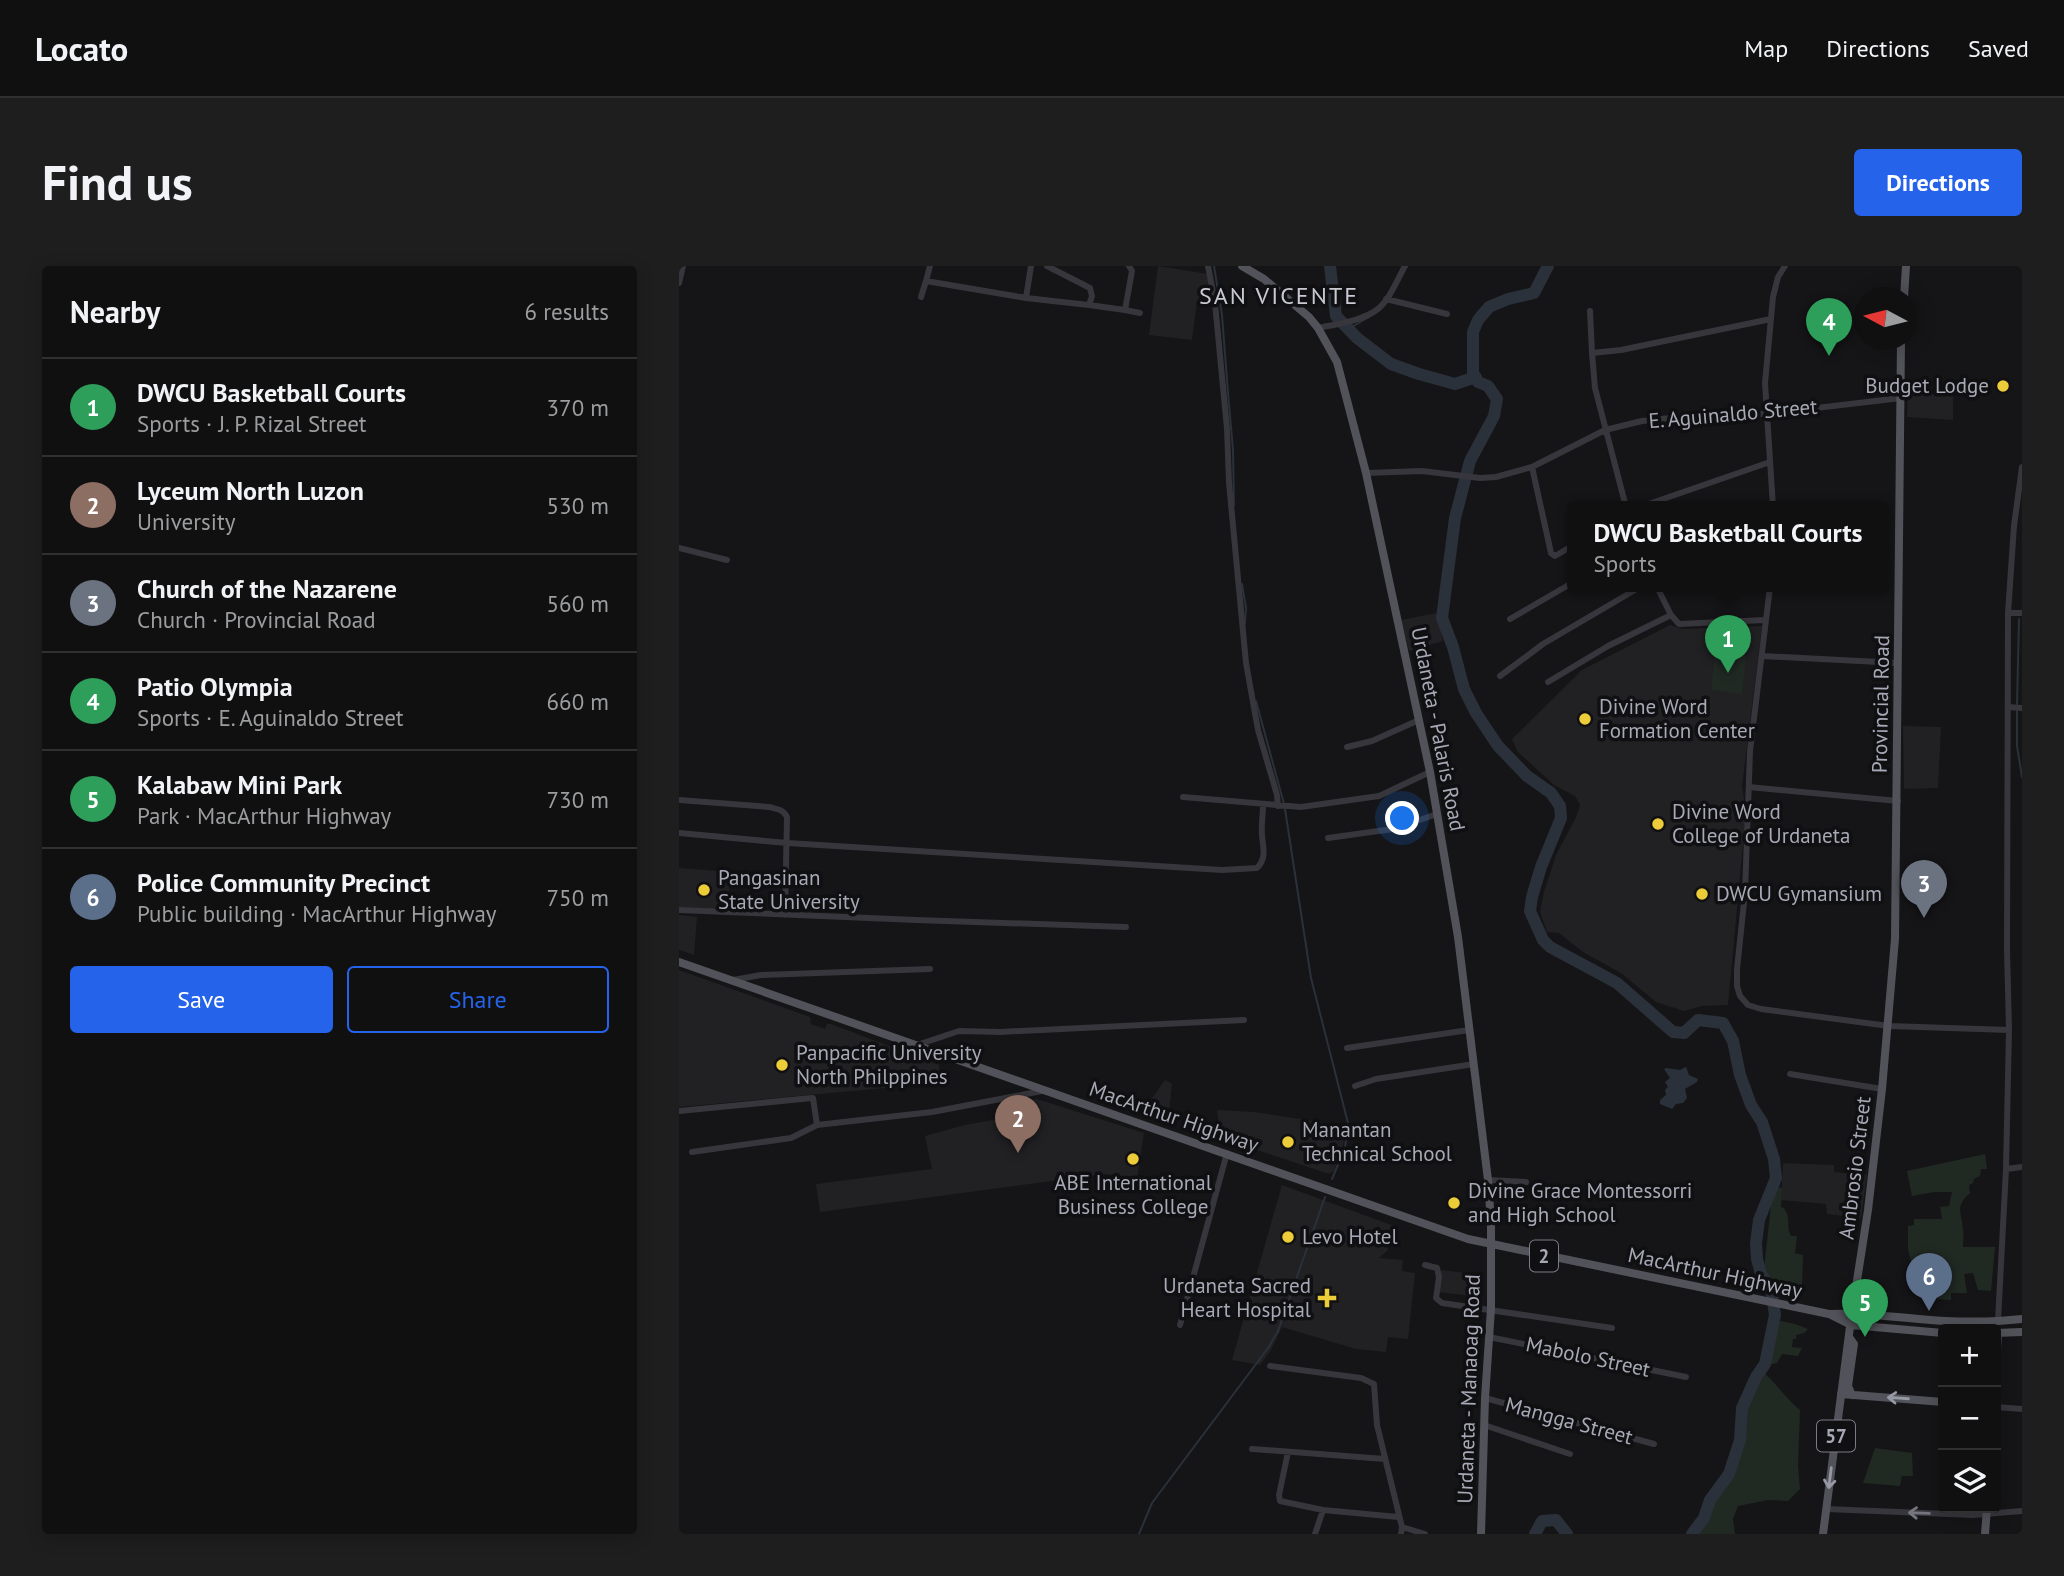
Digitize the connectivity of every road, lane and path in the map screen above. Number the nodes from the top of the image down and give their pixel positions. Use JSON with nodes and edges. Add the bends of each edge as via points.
{"nodes":[{"id":1,"x":683,"y":266,"type":"edge"},
{"id":2,"x":930,"y":266,"type":"edge"},
{"id":3,"x":1031,"y":266,"type":"edge"},
{"id":4,"x":1047,"y":266,"type":"edge"},
{"id":5,"x":1129,"y":266,"type":"edge"},
{"id":6,"x":1208,"y":266,"type":"edge"},
{"id":7,"x":1242,"y":266,"type":"edge"},
{"id":8,"x":1405,"y":266,"type":"edge"},
{"id":9,"x":1785,"y":266,"type":"edge"},
{"id":10,"x":1906,"y":266,"type":"edge"},
{"id":11,"x":926,"y":281,"type":"junction"},
{"id":12,"x":679,"y":283,"type":"edge"},
{"id":13,"x":1905,"y":287,"type":"edge"},
{"id":14,"x":921,"y":298,"type":"dead end"},
{"id":15,"x":1025,"y":298,"type":"junction"},
{"id":16,"x":1386,"y":299,"type":"junction"},
{"id":17,"x":1089,"y":305,"type":"junction"},
{"id":18,"x":1125,"y":310,"type":"junction"},
{"id":19,"x":1590,"y":311,"type":"dead end"},
{"id":20,"x":1140,"y":313,"type":"dead end"},
{"id":21,"x":1447,"y":314,"type":"dead end"},
{"id":22,"x":1771,"y":319,"type":"junction"},
{"id":23,"x":1318,"y":328,"type":"junction"},
{"id":24,"x":1901,"y":350,"type":"edge"},
{"id":25,"x":1592,"y":353,"type":"junction"},
{"id":26,"x":1901,"y":398,"type":"junction"},
{"id":27,"x":1766,"y":414,"type":"junction"},
{"id":28,"x":1605,"y":430,"type":"junction"},
{"id":29,"x":1770,"y":462,"type":"junction"},
{"id":30,"x":1532,"y":467,"type":"junction"},
{"id":31,"x":2022,"y":467,"type":"edge"},
{"id":32,"x":1366,"y":474,"type":"junction"},
{"id":33,"x":1624,"y":501,"type":"edge"},
{"id":34,"x":1657,"y":501,"type":"edge"},
{"id":35,"x":1773,"y":501,"type":"edge"},
{"id":36,"x":679,"y":548,"type":"edge"},
{"id":37,"x":1567,"y":549,"type":"edge"},
{"id":38,"x":727,"y":560,"type":"dead end"},
{"id":39,"x":1567,"y":586,"type":"edge"},
{"id":40,"x":1631,"y":592,"type":"edge"},
{"id":41,"x":1660,"y":592,"type":"edge"},
{"id":42,"x":1769,"y":592,"type":"edge"},
{"id":43,"x":2022,"y":612,"type":"edge"},
{"id":44,"x":2008,"y":613,"type":"junction"},
{"id":45,"x":1671,"y":615,"type":"junction"},
{"id":46,"x":1510,"y":619,"type":"dead end"},
{"id":47,"x":1765,"y":620,"type":"junction"},
{"id":48,"x":1763,"y":656,"type":"junction"},
{"id":49,"x":1898,"y":663,"type":"junction"},
{"id":50,"x":1500,"y":676,"type":"dead end"},
{"id":51,"x":1548,"y":682,"type":"dead end"},
{"id":52,"x":2008,"y":707,"type":"junction"},
{"id":53,"x":2022,"y":708,"type":"edge"},
{"id":54,"x":1419,"y":720,"type":"junction"},
{"id":55,"x":1347,"y":747,"type":"dead end"},
{"id":56,"x":1430,"y":772,"type":"junction"},
{"id":57,"x":1749,"y":787,"type":"junction"},
{"id":58,"x":1183,"y":797,"type":"dead end"},
{"id":59,"x":679,"y":800,"type":"edge"},
{"id":60,"x":1898,"y":801,"type":"junction"},
{"id":61,"x":1263,"y":805,"type":"junction"},
{"id":62,"x":1280,"y":806,"type":"junction"},
{"id":63,"x":1437,"y":814,"type":"junction"},
{"id":64,"x":679,"y":833,"type":"edge"},
{"id":65,"x":1328,"y":838,"type":"dead end"},
{"id":66,"x":787,"y":843,"type":"junction"},
{"id":67,"x":679,"y":910,"type":"edge"},
{"id":68,"x":785,"y":915,"type":"junction"},
{"id":69,"x":1126,"y":927,"type":"dead end"},
{"id":70,"x":679,"y":961,"type":"edge"},
{"id":71,"x":930,"y":969,"type":"dead end"},
{"id":72,"x":731,"y":980,"type":"junction"},
{"id":73,"x":1244,"y":1020,"type":"dead end"},
{"id":74,"x":1889,"y":1026,"type":"junction"},
{"id":75,"x":1469,"y":1030,"type":"junction"},
{"id":76,"x":2009,"y":1030,"type":"junction"},
{"id":77,"x":917,"y":1045,"type":"junction"},
{"id":78,"x":1347,"y":1048,"type":"dead end"},
{"id":79,"x":1473,"y":1064,"type":"junction"},
{"id":80,"x":1790,"y":1074,"type":"dead end"},
{"id":81,"x":1355,"y":1086,"type":"dead end"},
{"id":82,"x":1882,"y":1089,"type":"junction"},
{"id":83,"x":1044,"y":1090,"type":"junction"},
{"id":84,"x":679,"y":1111,"type":"edge"},
{"id":85,"x":817,"y":1125,"type":"junction"},
{"id":86,"x":692,"y":1152,"type":"dead end"},
{"id":87,"x":1227,"y":1153,"type":"junction"},
{"id":88,"x":2022,"y":1167,"type":"edge"},
{"id":89,"x":2006,"y":1168,"type":"junction"},
{"id":90,"x":1488,"y":1180,"type":"junction"},
{"id":91,"x":1526,"y":1182,"type":"dead end"},
{"id":92,"x":1491,"y":1245,"type":"junction"},
{"id":93,"x":1425,"y":1265,"type":"dead end"},
{"id":94,"x":1491,"y":1309,"type":"junction"},
{"id":95,"x":1852,"y":1313,"type":"junction"},
{"id":96,"x":1829,"y":1314,"type":"junction"},
{"id":97,"x":1918,"y":1318,"type":"junction"},
{"id":98,"x":2022,"y":1320,"type":"edge"},
{"id":99,"x":1998,"y":1321,"type":"junction"},
{"id":100,"x":1180,"y":1325,"type":"dead end"},
{"id":101,"x":1851,"y":1325,"type":"junction"},
{"id":102,"x":1612,"y":1328,"type":"dead end"},
{"id":103,"x":1917,"y":1331,"type":"junction"},
{"id":104,"x":2022,"y":1332,"type":"edge"},
{"id":105,"x":1938,"y":1333,"type":"edge"},
{"id":106,"x":2001,"y":1334,"type":"edge"},
{"id":107,"x":1489,"y":1337,"type":"junction"},
{"id":108,"x":1849,"y":1337,"type":"junction"},
{"id":109,"x":1270,"y":1366,"type":"dead end"},
{"id":110,"x":1686,"y":1377,"type":"dead end"},
{"id":111,"x":1841,"y":1394,"type":"junction"},
{"id":112,"x":1852,"y":1395,"type":"junction"},
{"id":113,"x":1485,"y":1398,"type":"junction"},
{"id":114,"x":1938,"y":1402,"type":"edge"},
{"id":115,"x":2001,"y":1407,"type":"edge"},
{"id":116,"x":2022,"y":1409,"type":"edge"},
{"id":117,"x":1484,"y":1425,"type":"junction"},
{"id":118,"x":1654,"y":1444,"type":"dead end"},
{"id":119,"x":1252,"y":1449,"type":"dead end"},
{"id":120,"x":1288,"y":1452,"type":"junction"},
{"id":121,"x":1570,"y":1454,"type":"dead end"},
{"id":122,"x":1385,"y":1459,"type":"junction"},
{"id":123,"x":1826,"y":1509,"type":"junction"},
{"id":124,"x":1323,"y":1510,"type":"junction"},
{"id":125,"x":2001,"y":1511,"type":"edge"},
{"id":126,"x":2022,"y":1511,"type":"edge"},
{"id":127,"x":1980,"y":1513,"type":"edge"},
{"id":128,"x":1987,"y":1513,"type":"edge"},
{"id":129,"x":1398,"y":1517,"type":"junction"},
{"id":130,"x":1401,"y":1530,"type":"edge"},
{"id":131,"x":1315,"y":1534,"type":"edge"},
{"id":132,"x":1425,"y":1534,"type":"edge"},
{"id":133,"x":1481,"y":1534,"type":"edge"},
{"id":134,"x":1823,"y":1534,"type":"edge"},
{"id":135,"x":1985,"y":1534,"type":"edge"}],
"edges":[{"from":1,"to":12,"type":"street"},
{"from":2,"to":11,"type":"street"},
{"from":3,"to":15,"type":"street"},
{"from":4,"to":17,"type":"street","via":[[1090,288]]},
{"from":5,"to":18,"type":"street"},
{"from":6,"to":62,"type":"street","via":[[1246,663],[1258,730]]},
{"from":7,"to":23,"type":"main road","name":"Urdaneta - Palaris Road","via":[[1286,296]]},
{"from":8,"to":16,"type":"street"},
{"from":9,"to":22,"type":"street","via":[[1778,276]]},
{"from":10,"to":13,"type":"main road"},
{"from":11,"to":14,"type":"street"},
{"from":11,"to":15,"type":"street"},
{"from":15,"to":17,"type":"street"},
{"from":16,"to":21,"type":"street"},
{"from":16,"to":23,"type":"street","via":[[1365,316]]},
{"from":17,"to":18,"type":"street"},
{"from":18,"to":20,"type":"street"},
{"from":19,"to":25,"type":"street"},
{"from":22,"to":25,"type":"street"},
{"from":22,"to":27,"type":"street"},
{"from":23,"to":32,"type":"main road","name":"Urdaneta - Palaris Road","via":[[1340,370]]},
{"from":24,"to":26,"type":"main road","name":"Provincial Road"},
{"from":25,"to":28,"type":"street"},
{"from":26,"to":27,"type":"street","name":"E. Aguinaldo Street"},
{"from":26,"to":49,"type":"main road","name":"Provincial Road"},
{"from":27,"to":28,"type":"street","name":"E. Aguinaldo Street","via":[[1659,418]]},
{"from":27,"to":29,"type":"street"},
{"from":28,"to":30,"type":"street","name":"E. Aguinaldo Street"},
{"from":28,"to":33,"type":"street"},
{"from":29,"to":34,"type":"street"},
{"from":29,"to":35,"type":"street"},
{"from":30,"to":32,"type":"street","name":"E. Aguinaldo Street","via":[[1480,478],[1422,471]]},
{"from":30,"to":37,"type":"street","via":[[1551,553],[1555,556]]},
{"from":31,"to":44,"type":"street"},
{"from":32,"to":54,"type":"main road","name":"Urdaneta - Palaris Road"},
{"from":36,"to":38,"type":"street"},
{"from":39,"to":46,"type":"street"},
{"from":40,"to":50,"type":"street","via":[[1543,644]]},
{"from":41,"to":45,"type":"street"},
{"from":42,"to":47,"type":"street"},
{"from":43,"to":44,"type":"street"},
{"from":44,"to":52,"type":"street"},
{"from":45,"to":47,"type":"street","via":[[1679,624]]},
{"from":45,"to":51,"type":"street"},
{"from":47,"to":48,"type":"street"},
{"from":48,"to":49,"type":"street"},
{"from":48,"to":57,"type":"street"},
{"from":49,"to":60,"type":"main road","name":"Provincial Road"},
{"from":52,"to":53,"type":"street"},
{"from":52,"to":76,"type":"street"},
{"from":54,"to":55,"type":"street"},
{"from":54,"to":56,"type":"main road","name":"Urdaneta - Palaris Road"},
{"from":56,"to":62,"type":"street","via":[[1379,796]]},
{"from":56,"to":63,"type":"main road","name":"Urdaneta - Palaris Road"},
{"from":57,"to":60,"type":"street"},
{"from":57,"to":74,"type":"street","via":[[1737,968],[1740,996],[1761,1009]]},
{"from":58,"to":61,"type":"street"},
{"from":59,"to":66,"type":"street","via":[[779,809],[787,817]]},
{"from":60,"to":74,"type":"main road","name":"Provincial Road"},
{"from":61,"to":62,"type":"street"},
{"from":61,"to":66,"type":"street","via":[[1263,862],[1257,868],[1233,870]]},
{"from":63,"to":65,"type":"street","via":[[1393,829]]},
{"from":63,"to":75,"type":"main road","name":"Urdaneta - Palaris Road"},
{"from":64,"to":66,"type":"street"},
{"from":66,"to":68,"type":"street"},
{"from":67,"to":68,"type":"street"},
{"from":68,"to":69,"type":"street"},
{"from":70,"to":72,"type":"main road","name":"MacArthur Highway","number":"2"},
{"from":71,"to":72,"type":"street"},
{"from":72,"to":77,"type":"main road","name":"MacArthur Highway","number":"2"},
{"from":73,"to":77,"type":"street","via":[[959,1031]]},
{"from":74,"to":76,"type":"street"},
{"from":74,"to":82,"type":"main road","name":"Ambrosio Street"},
{"from":75,"to":78,"type":"street"},
{"from":75,"to":79,"type":"main road","name":"Urdaneta - Palaris Road"},
{"from":76,"to":89,"type":"street"},
{"from":77,"to":83,"type":"main road","name":"MacArthur Highway","number":"2"},
{"from":79,"to":81,"type":"street"},
{"from":79,"to":90,"type":"main road","name":"Urdaneta - Palaris Road"},
{"from":80,"to":82,"type":"street"},
{"from":82,"to":95,"type":"main road","name":"Ambrosio Street"},
{"from":83,"to":85,"type":"street","via":[[932,1112]]},
{"from":83,"to":87,"type":"main road","name":"MacArthur Highway","number":"2"},
{"from":84,"to":85,"type":"street","via":[[812,1098]]},
{"from":85,"to":86,"type":"street","via":[[791,1138]]},
{"from":87,"to":92,"type":"main road","name":"MacArthur Highway","number":"2"},
{"from":87,"to":100,"type":"street"},
{"from":88,"to":89,"type":"street"},
{"from":89,"to":99,"type":"street"},
{"from":90,"to":91,"type":"street"},
{"from":90,"to":92,"type":"main road","name":"Urdaneta - Palaris Road"},
{"from":92,"to":94,"type":"main road","name":"Urdaneta - Manaoag Road"},
{"from":92,"to":96,"type":"main road","name":"MacArthur Highway","number":"2"},
{"from":93,"to":94,"type":"street","via":[[1439,1272],[1439,1302]]},
{"from":94,"to":102,"type":"street"},
{"from":94,"to":107,"type":"main road","name":"Urdaneta - Manaoag Road"},
{"from":95,"to":96,"type":"main road","name":"MacArthur Highway","number":"2"},
{"from":95,"to":97,"type":"main road","name":"MacArthur Highway","number":"2"},
{"from":95,"to":101,"type":"main road","number":"57"},
{"from":96,"to":101,"type":"main road","name":"MacArthur Highway","number":"2"},
{"from":97,"to":99,"type":"main road","name":"MacArthur Highway","number":"2"},
{"from":97,"to":103,"type":"main road"},
{"from":98,"to":99,"type":"main road","name":"MacArthur Highway","number":"2"},
{"from":101,"to":103,"type":"main road","name":"MacArthur Highway","number":"2"},
{"from":101,"to":108,"type":"main road","number":"57"},
{"from":103,"to":105,"type":"main road","name":"MacArthur Highway","number":"2"},
{"from":104,"to":106,"type":"main road"},
{"from":107,"to":110,"type":"street","name":"Mabolo Street"},
{"from":107,"to":113,"type":"main road","name":"Urdaneta - Manaoag Road"},
{"from":108,"to":111,"type":"main road","number":"57"},
{"from":108,"to":112,"type":"main road","via":[[1854,1344],[1848,1385]]},
{"from":109,"to":122,"type":"street","via":[[1372,1382]]},
{"from":111,"to":112,"type":"main road"},
{"from":111,"to":123,"type":"main road","number":"57","one_way":true},
{"from":114,"to":112,"type":"main road","one_way":true},
{"from":113,"to":117,"type":"main road","name":"Urdaneta - Manaoag Road"},
{"from":113,"to":118,"type":"street","name":"Mangga Street"},
{"from":115,"to":116,"type":"street"},
{"from":117,"to":121,"type":"street"},
{"from":117,"to":133,"type":"main road","name":"Urdaneta - Manaoag Road"},
{"from":119,"to":120,"type":"street"},
{"from":120,"to":122,"type":"street"},
{"from":120,"to":124,"type":"street","via":[[1279,1500]]},
{"from":122,"to":129,"type":"street"},
{"from":127,"to":123,"type":"street","one_way":true},
{"from":123,"to":134,"type":"main road","number":"57"},
{"from":124,"to":129,"type":"street"},
{"from":124,"to":131,"type":"street"},
{"from":125,"to":126,"type":"street"},
{"from":128,"to":135,"type":"main road"},
{"from":129,"to":130,"type":"street"},
{"from":130,"to":132,"type":"street"}]}
